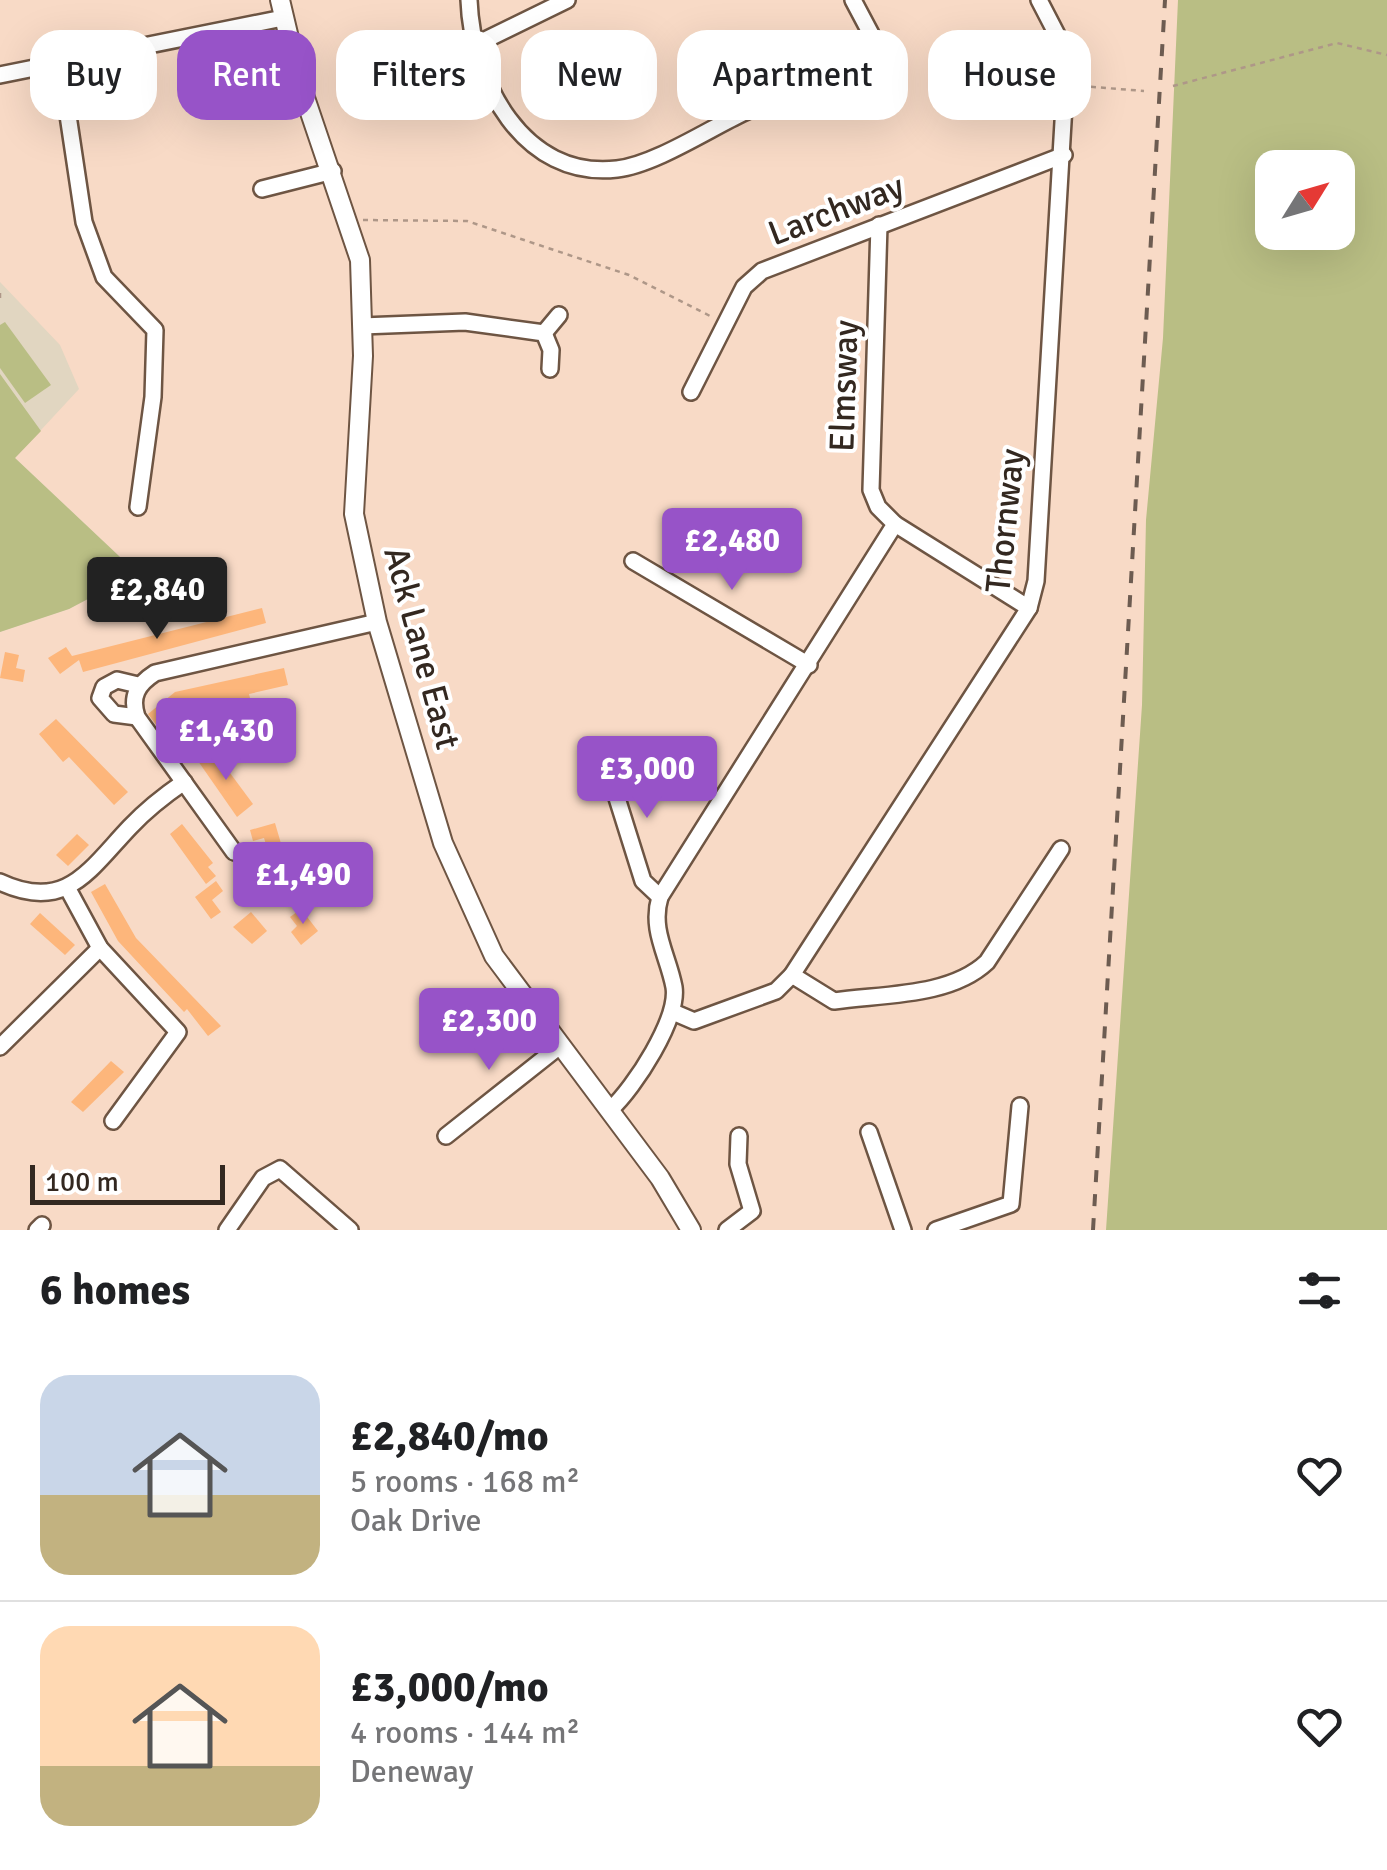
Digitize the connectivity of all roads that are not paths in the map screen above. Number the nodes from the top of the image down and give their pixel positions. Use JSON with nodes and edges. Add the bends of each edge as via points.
{"nodes":[{"id":1,"x":469,"y":0,"type":"edge"},
{"id":2,"x":568,"y":0,"type":"edge"},
{"id":3,"x":853,"y":0,"type":"edge"},
{"id":4,"x":1040,"y":0,"type":"edge"},
{"id":5,"x":282,"y":9,"type":"edge"},
{"id":6,"x":473,"y":30,"type":"edge"},
{"id":7,"x":501,"y":32,"type":"edge"},
{"id":8,"x":157,"y":39,"type":"edge"},
{"id":9,"x":30,"y":68,"type":"edge"},
{"id":10,"x":0,"y":75,"type":"edge"},
{"id":11,"x":501,"y":107,"type":"edge"},
{"id":12,"x":69,"y":120,"type":"edge"},
{"id":13,"x":1064,"y":156,"type":"junction"},
{"id":14,"x":333,"y":172,"type":"junction"},
{"id":15,"x":262,"y":189,"type":"dead end"},
{"id":16,"x":878,"y":225,"type":"junction"},
{"id":17,"x":559,"y":316,"type":"dead end"},
{"id":18,"x":362,"y":326,"type":"junction"},
{"id":19,"x":544,"y":334,"type":"junction"},
{"id":20,"x":550,"y":369,"type":"dead end"},
{"id":21,"x":691,"y":392,"type":"dead end"},
{"id":22,"x":138,"y":507,"type":"dead end"},
{"id":23,"x":895,"y":524,"type":"junction"},
{"id":24,"x":633,"y":561,"type":"dead end"},
{"id":25,"x":1028,"y":608,"type":"junction"},
{"id":26,"x":378,"y":622,"type":"junction"},
{"id":27,"x":809,"y":664,"type":"junction"},
{"id":28,"x":138,"y":685,"type":"junction"},
{"id":29,"x":137,"y":717,"type":"junction"},
{"id":30,"x":606,"y":763,"type":"dead end"},
{"id":31,"x":184,"y":782,"type":"junction"},
{"id":32,"x":1062,"y":849,"type":"dead end"},
{"id":33,"x":234,"y":852,"type":"dead end"},
{"id":34,"x":0,"y":882,"type":"edge"},
{"id":35,"x":68,"y":888,"type":"junction"},
{"id":36,"x":660,"y":897,"type":"junction"},
{"id":37,"x":100,"y":948,"type":"junction"},
{"id":38,"x":792,"y":975,"type":"junction"},
{"id":39,"x":673,"y":1012,"type":"junction"},
{"id":40,"x":561,"y":1046,"type":"junction"},
{"id":41,"x":0,"y":1047,"type":"edge"},
{"id":42,"x":1020,"y":1106,"type":"dead end"},
{"id":43,"x":611,"y":1109,"type":"junction"},
{"id":44,"x":113,"y":1121,"type":"dead end"},
{"id":45,"x":869,"y":1132,"type":"dead end"},
{"id":46,"x":446,"y":1136,"type":"dead end"},
{"id":47,"x":739,"y":1136,"type":"dead end"},
{"id":48,"x":227,"y":1230,"type":"edge"},
{"id":49,"x":350,"y":1230,"type":"edge"},
{"id":50,"x":690,"y":1230,"type":"edge"},
{"id":51,"x":727,"y":1230,"type":"edge"},
{"id":52,"x":903,"y":1230,"type":"edge"},
{"id":53,"x":936,"y":1230,"type":"edge"}],
"edges":[{"from":1,"to":6,"type":"street"},
{"from":2,"to":7,"type":"street"},
{"from":3,"to":11,"type":"street","via":[[871,34],[867,51],[620,170],[568,166],[526,141]]},
{"from":4,"to":13,"type":"street","name":"Thornway","via":[[1065,44]]},
{"from":5,"to":8,"type":"street"},
{"from":5,"to":14,"type":"main road","name":"Ack Lane East"},
{"from":9,"to":10,"type":"street"},
{"from":12,"to":22,"type":"street","via":[[84,222],[104,277],[155,330],[154,398]]},
{"from":13,"to":16,"type":"street","name":"Larchway"},
{"from":13,"to":25,"type":"street","name":"Thornway","via":[[1036,581]]},
{"from":14,"to":15,"type":"street"},
{"from":14,"to":18,"type":"main road","name":"Ack Lane East","via":[[360,260]]},
{"from":16,"to":21,"type":"street","name":"Larchway","via":[[762,272],[744,287]]},
{"from":16,"to":23,"type":"street","name":"Elmsway","via":[[871,490]]},
{"from":17,"to":19,"type":"street"},
{"from":18,"to":19,"type":"street","via":[[465,322]]},
{"from":18,"to":26,"type":"main road","name":"Ack Lane East","via":[[354,514]]},
{"from":19,"to":20,"type":"street"},
{"from":23,"to":25,"type":"street"},
{"from":23,"to":27,"type":"street"},
{"from":24,"to":27,"type":"street"},
{"from":25,"to":38,"type":"street","name":"Thornway"},
{"from":26,"to":28,"type":"street","via":[[155,673]]},
{"from":26,"to":40,"type":"main road","name":"Ack Lane East","via":[[464,896],[494,956]]},
{"from":27,"to":36,"type":"street"},
{"from":28,"to":29,"type":"street"},
{"from":28,"to":29,"type":"street","via":[[117,680],[100,698],[114,714]]},
{"from":29,"to":31,"type":"street"},
{"from":30,"to":36,"type":"street","via":[[642,881]]},
{"from":31,"to":33,"type":"street"},
{"from":31,"to":35,"type":"street"},
{"from":32,"to":38,"type":"street","via":[[973,975],[834,1002]]},
{"from":34,"to":35,"type":"street","via":[[20,891]]},
{"from":35,"to":37,"type":"street"},
{"from":36,"to":39,"type":"street","via":[[654,917],[674,990]]},
{"from":37,"to":41,"type":"street"},
{"from":37,"to":44,"type":"street","via":[[178,1032]]},
{"from":38,"to":39,"type":"street","name":"Thornway","via":[[776,991],[694,1022]]},
{"from":39,"to":43,"type":"street"},
{"from":40,"to":43,"type":"main road","name":"Ack Lane East"},
{"from":40,"to":46,"type":"street"},
{"from":42,"to":53,"type":"street","via":[[1011,1204]]},
{"from":43,"to":50,"type":"main road","name":"Ack Lane East"},
{"from":45,"to":52,"type":"street"},
{"from":47,"to":51,"type":"street","via":[[738,1164],[752,1212]]},
{"from":48,"to":49,"type":"street","via":[[263,1178],[280,1168]]}]}
